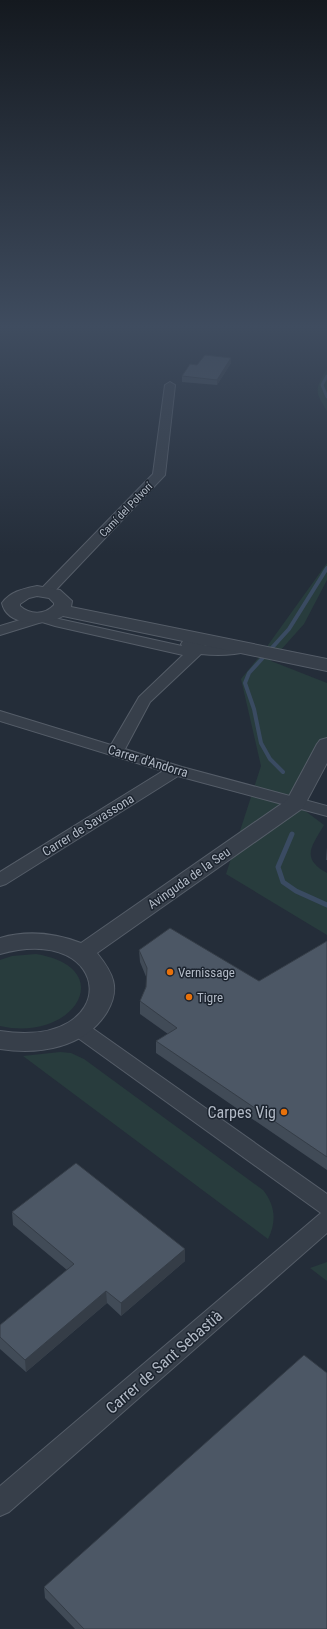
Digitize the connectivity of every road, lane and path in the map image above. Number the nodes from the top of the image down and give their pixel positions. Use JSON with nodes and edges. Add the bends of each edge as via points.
{"nodes":[{"id":1,"x":168,"y":402,"type":"edge"},
{"id":2,"x":46,"y":592,"type":"junction"},
{"id":3,"x":11,"y":603,"type":"edge"},
{"id":4,"x":60,"y":610,"type":"junction"},
{"id":5,"x":41,"y":617,"type":"junction"},
{"id":6,"x":1,"y":631,"type":"edge"},
{"id":7,"x":183,"y":635,"type":"junction"},
{"id":8,"x":246,"y":648,"type":"junction"},
{"id":9,"x":196,"y":652,"type":"junction"},
{"id":10,"x":327,"y":665,"type":"edge"},
{"id":11,"x":327,"y":675,"type":"edge"},
{"id":12,"x":0,"y":716,"type":"edge"},
{"id":13,"x":327,"y":744,"type":"edge"},
{"id":14,"x":116,"y":751,"type":"junction"},
{"id":15,"x":176,"y":770,"type":"junction"},
{"id":16,"x":296,"y":804,"type":"junction"},
{"id":17,"x":327,"y":811,"type":"edge"},
{"id":18,"x":0,"y":880,"type":"edge"},
{"id":19,"x":0,"y":946,"type":"edge"},
{"id":20,"x":82,"y":953,"type":"junction"},
{"id":21,"x":78,"y":1028,"type":"junction"},
{"id":22,"x":0,"y":1040,"type":"edge"},
{"id":23,"x":327,"y":1206,"type":"edge"},
{"id":24,"x":327,"y":1220,"type":"edge"},
{"id":25,"x":0,"y":1503,"type":"edge"}],
"edges":[{"from":1,"to":2,"type":"street","name":"Camí del Polvorí","via":[[159,475]]},
{"from":2,"to":3,"type":"street","via":[[28,593]]},
{"from":2,"to":4,"type":"street","via":[[63,601]]},
{"from":3,"to":5,"type":"street"},
{"from":3,"to":6,"type":"street"},
{"from":4,"to":5,"type":"street","via":[[55,614]]},
{"from":4,"to":7,"type":"street"},
{"from":5,"to":6,"type":"street"},
{"from":5,"to":9,"type":"street"},
{"from":7,"to":8,"type":"street"},
{"from":7,"to":9,"type":"street","via":[[188,645]]},
{"from":8,"to":9,"type":"street"},
{"from":8,"to":10,"type":"street"},
{"from":9,"to":14,"type":"street","via":[[144,700]]},
{"from":10,"to":11,"type":"street"},
{"from":12,"to":14,"type":"street","name":"Carrer d'Andorra"},
{"from":13,"to":16,"type":"street"},
{"from":14,"to":15,"type":"street","name":"Carrer d'Andorra"},
{"from":15,"to":16,"type":"street","name":"Carrer d'Andorra"},
{"from":15,"to":18,"type":"street","name":"Carrer de Savassona"},
{"from":16,"to":17,"type":"street","name":"Carrer d'Andorra"},
{"from":16,"to":20,"type":"street","name":"Avinguda de la Seu"},
{"from":19,"to":20,"type":"street","via":[[33,940],[60,943]]},
{"from":20,"to":21,"type":"street","via":[[96,965],[101,975],[103,997],[95,1013]]},
{"from":21,"to":22,"type":"street","via":[[55,1039],[25,1044]]},
{"from":21,"to":23,"type":"street"},
{"from":24,"to":25,"type":"street","name":"Carrer de Sant Sebastià"}]}
